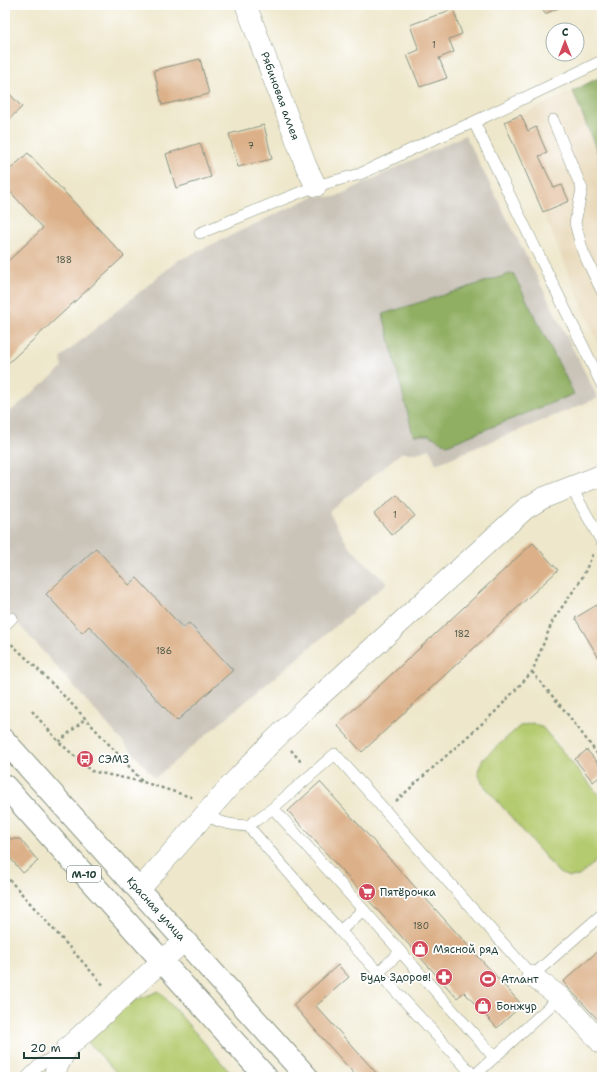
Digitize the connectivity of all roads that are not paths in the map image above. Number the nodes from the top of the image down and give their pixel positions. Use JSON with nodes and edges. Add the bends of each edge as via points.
{"nodes":[{"id":1,"x":246,"y":5,"type":"edge"},
{"id":2,"x":602,"y":61,"type":"edge"},
{"id":3,"x":553,"y":120,"type":"dead end"},
{"id":4,"x":474,"y":122,"type":"junction"},
{"id":5,"x":316,"y":186,"type":"junction"},
{"id":6,"x":200,"y":233,"type":"dead end"},
{"id":7,"x":602,"y":291,"type":"edge"},
{"id":8,"x":602,"y":385,"type":"edge"},
{"id":9,"x":602,"y":475,"type":"edge"},
{"id":10,"x":571,"y":487,"type":"junction"},
{"id":11,"x":602,"y":540,"type":"edge"},
{"id":12,"x":5,"y":741,"type":"edge"},
{"id":13,"x":5,"y":786,"type":"edge"},
{"id":14,"x":273,"y":808,"type":"junction"},
{"id":15,"x":209,"y":810,"type":"junction"},
{"id":16,"x":248,"y":826,"type":"junction"},
{"id":17,"x":139,"y":890,"type":"junction"},
{"id":18,"x":363,"y":910,"type":"junction"},
{"id":19,"x":602,"y":919,"type":"edge"},
{"id":20,"x":340,"y":931,"type":"junction"},
{"id":21,"x":185,"y":940,"type":"junction"},
{"id":22,"x":400,"y":952,"type":"junction"},
{"id":23,"x":162,"y":961,"type":"junction"},
{"id":24,"x":378,"y":973,"type":"junction"},
{"id":25,"x":532,"y":976,"type":"junction"},
{"id":26,"x":560,"y":997,"type":"junction"},
{"id":27,"x":602,"y":1044,"type":"edge"},
{"id":28,"x":67,"y":1048,"type":"junction"},
{"id":29,"x":494,"y":1057,"type":"junction"},
{"id":30,"x":474,"y":1076,"type":"edge"},
{"id":31,"x":27,"y":1077,"type":"edge"},
{"id":32,"x":54,"y":1077,"type":"edge"},
{"id":33,"x":266,"y":1077,"type":"edge"},
{"id":34,"x":307,"y":1077,"type":"edge"}],
"edges":[{"from":1,"to":5,"type":"street","name":"Рябиновая аллея","via":[[306,166]]},
{"from":2,"to":4,"type":"lane"},
{"from":3,"to":7,"type":"lane","via":[[582,189],[575,223],[583,252]]},
{"from":4,"to":5,"type":"lane","via":[[360,174]]},
{"from":4,"to":8,"type":"lane"},
{"from":5,"to":6,"type":"lane"},
{"from":9,"to":10,"type":"street"},
{"from":10,"to":11,"type":"lane"},
{"from":10,"to":15,"type":"street","via":[[543,498],[525,509],[278,736]]},
{"from":12,"to":17,"type":"highway","name":"Красная улица","number":"М-10"},
{"from":13,"to":23,"type":"highway","number":"М-10"},
{"from":14,"to":16,"type":"lane"},
{"from":14,"to":18,"type":"lane"},
{"from":14,"to":25,"type":"lane","via":[[335,754]]},
{"from":15,"to":16,"type":"lane","via":[[216,820]]},
{"from":15,"to":17,"type":"street"},
{"from":16,"to":20,"type":"lane"},
{"from":17,"to":21,"type":"highway","name":"Красная улица","number":"М-10"},
{"from":18,"to":20,"type":"lane"},
{"from":18,"to":22,"type":"lane"},
{"from":19,"to":25,"type":"lane","via":[[600,916]]},
{"from":20,"to":24,"type":"lane"},
{"from":21,"to":23,"type":"street"},
{"from":21,"to":34,"type":"highway","name":"Красная улица","number":"М-10"},
{"from":22,"to":24,"type":"lane"},
{"from":22,"to":29,"type":"lane"},
{"from":23,"to":28,"type":"street"},
{"from":23,"to":33,"type":"highway","number":"М-10"},
{"from":24,"to":30,"type":"lane"},
{"from":25,"to":26,"type":"street"},
{"from":26,"to":27,"type":"street"},
{"from":26,"to":29,"type":"lane"},
{"from":28,"to":31,"type":"lane","via":[[39,1065]]},
{"from":28,"to":32,"type":"street"},
{"from":29,"to":30,"type":"lane"}]}
